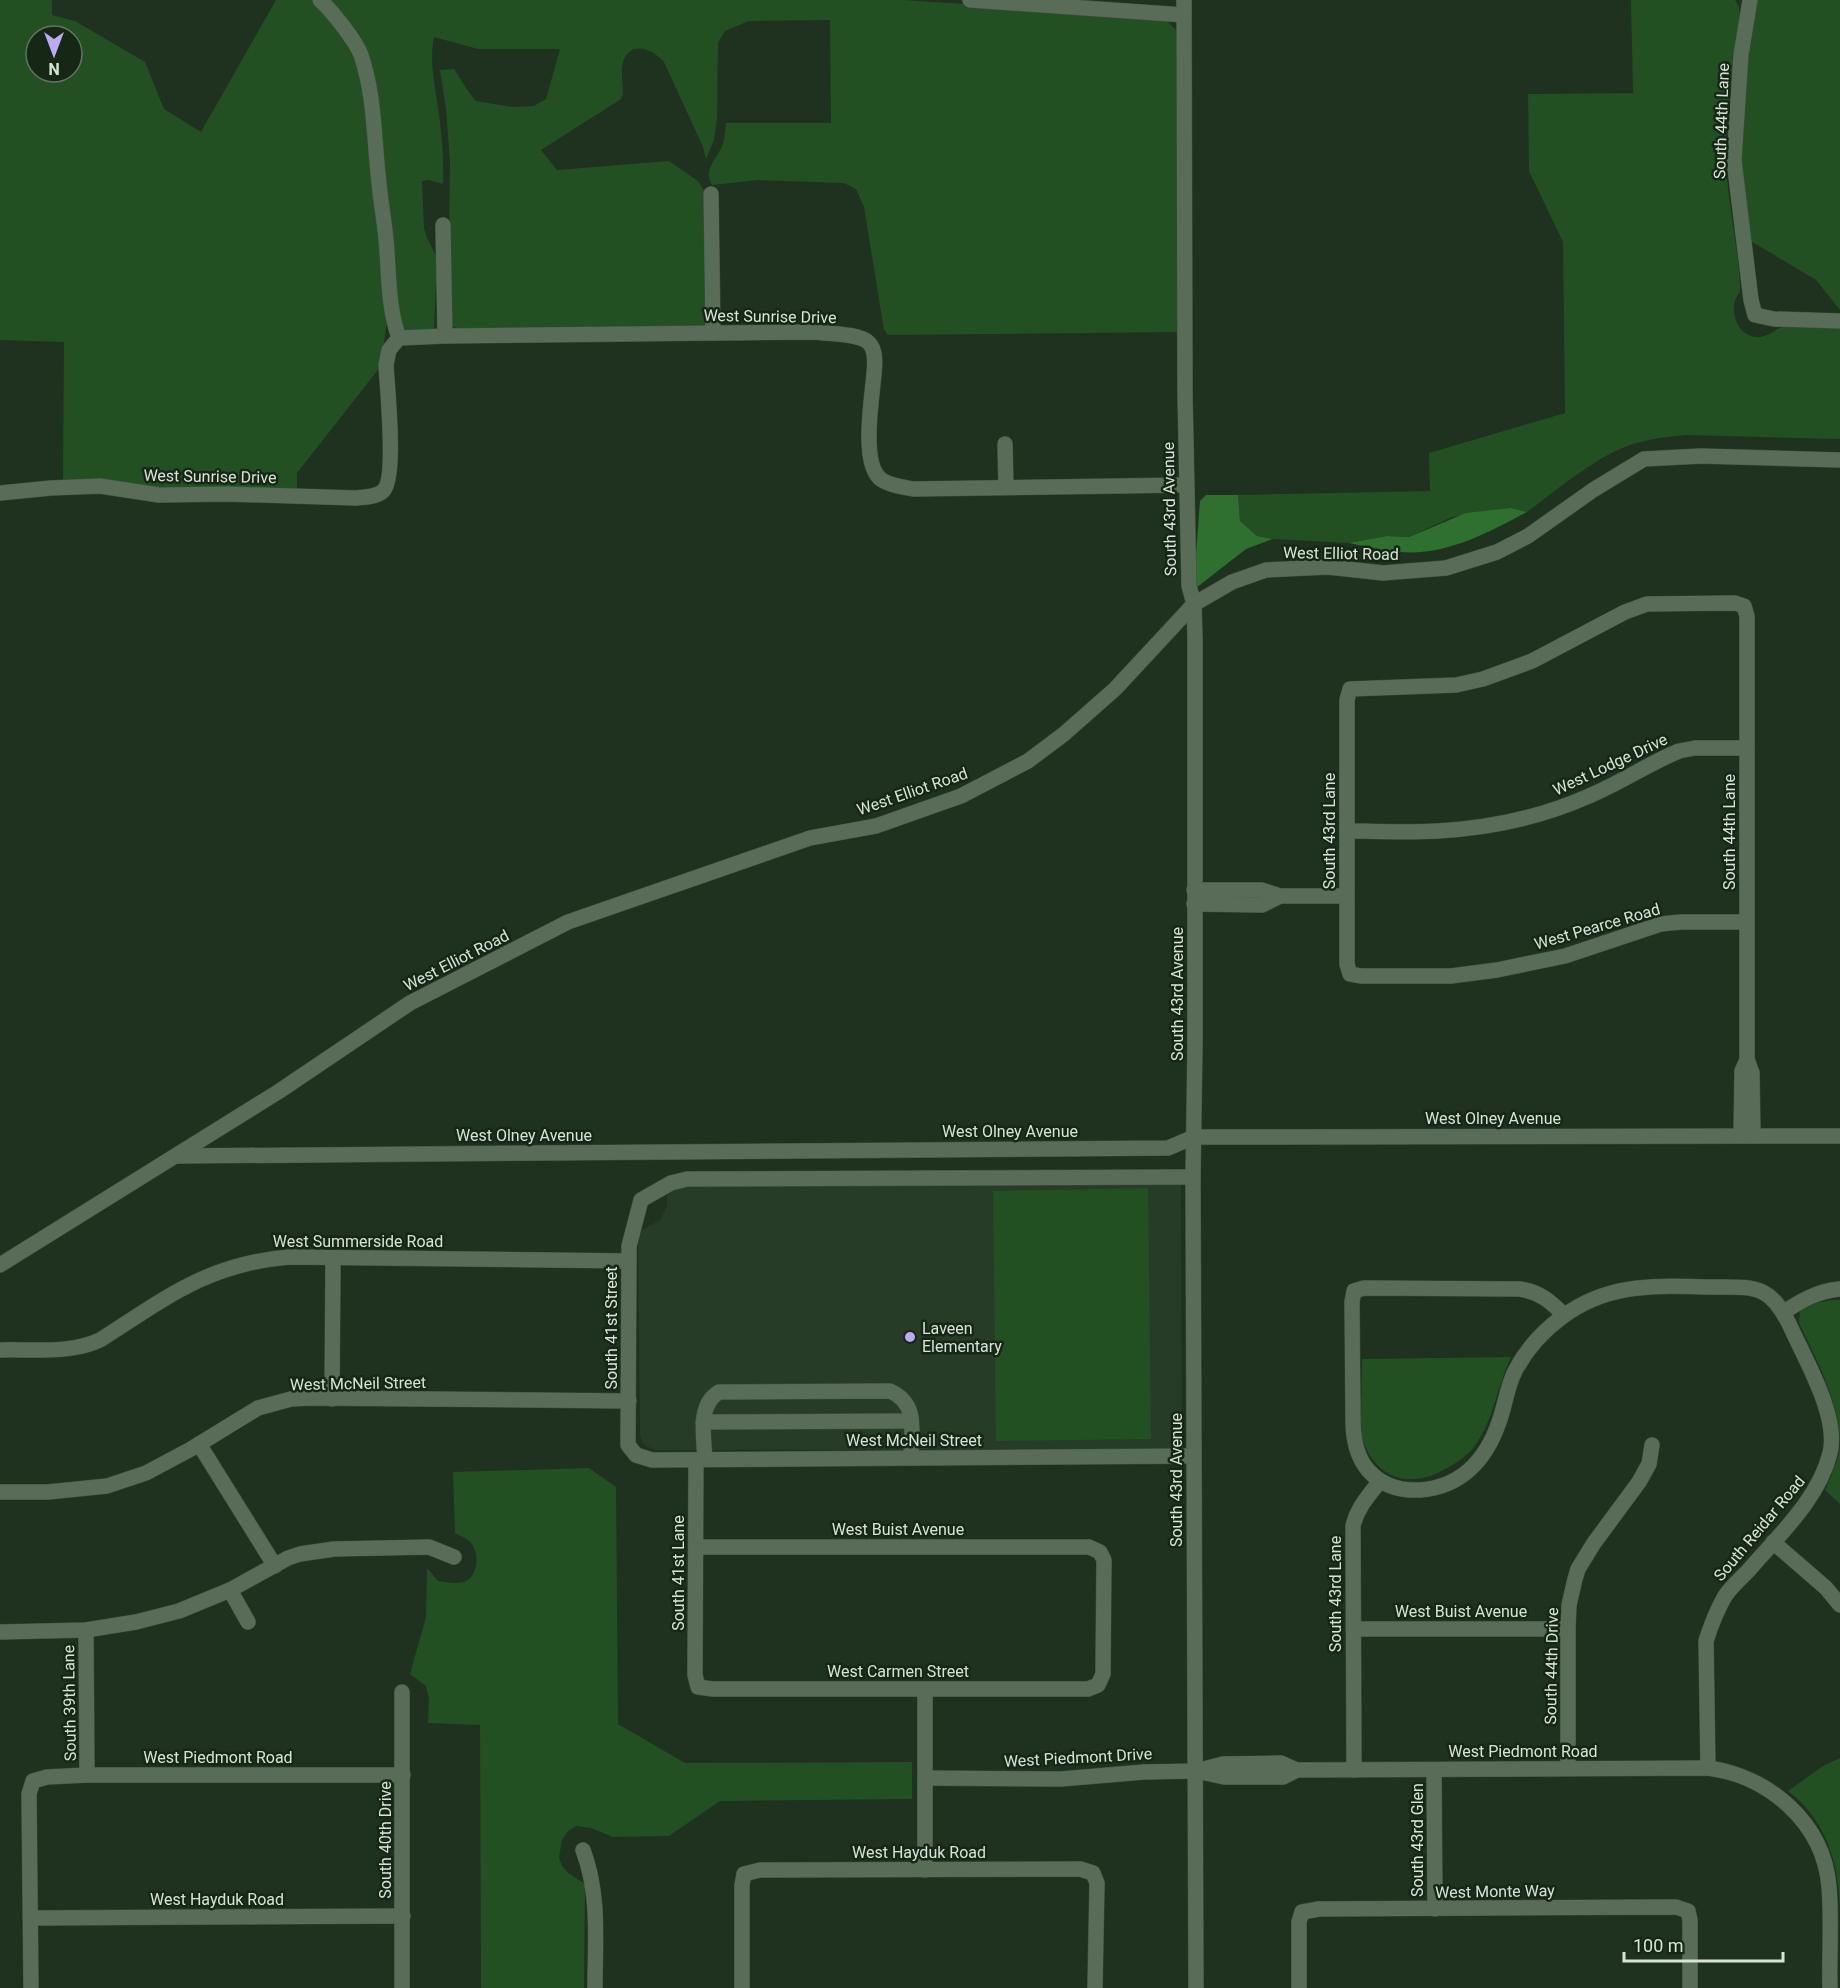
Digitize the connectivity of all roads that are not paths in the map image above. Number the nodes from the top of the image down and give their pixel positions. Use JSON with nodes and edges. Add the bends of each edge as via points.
{"nodes":[{"id":1,"x":320,"y":0,"type":"edge"},
{"id":2,"x":970,"y":0,"type":"edge"},
{"id":3,"x":1750,"y":0,"type":"edge"},
{"id":4,"x":1184,"y":7,"type":"edge"},
{"id":5,"x":711,"y":194,"type":"dead end"},
{"id":6,"x":442,"y":225,"type":"dead end"},
{"id":7,"x":1840,"y":321,"type":"edge"},
{"id":8,"x":713,"y":333,"type":"junction"},
{"id":9,"x":445,"y":336,"type":"junction"},
{"id":10,"x":399,"y":338,"type":"junction"},
{"id":11,"x":1005,"y":444,"type":"dead end"},
{"id":12,"x":1840,"y":460,"type":"edge"},
{"id":13,"x":1186,"y":485,"type":"junction"},
{"id":14,"x":1006,"y":487,"type":"junction"},
{"id":15,"x":0,"y":493,"type":"edge"},
{"id":16,"x":1194,"y":604,"type":"junction"},
{"id":17,"x":1744,"y":606,"type":"joint"},
{"id":18,"x":1747,"y":748,"type":"junction"},
{"id":19,"x":1347,"y":831,"type":"junction"},
{"id":20,"x":1347,"y":896,"type":"junction"},
{"id":21,"x":1194,"y":897,"type":"junction"},
{"id":22,"x":1747,"y":922,"type":"junction"},
{"id":23,"x":1350,"y":974,"type":"joint"},
{"id":24,"x":1747,"y":1136,"type":"junction"},
{"id":25,"x":1840,"y":1136,"type":"edge"},
{"id":26,"x":1194,"y":1137,"type":"junction"},
{"id":27,"x":177,"y":1156,"type":"junction"},
{"id":28,"x":1192,"y":1178,"type":"junction"},
{"id":29,"x":333,"y":1257,"type":"junction"},
{"id":30,"x":629,"y":1261,"type":"junction"},
{"id":31,"x":0,"y":1265,"type":"edge"},
{"id":32,"x":1840,"y":1289,"type":"edge"},
{"id":33,"x":1784,"y":1312,"type":"junction"},
{"id":34,"x":1564,"y":1316,"type":"junction"},
{"id":35,"x":0,"y":1350,"type":"edge"},
{"id":36,"x":332,"y":1399,"type":"junction"},
{"id":37,"x":629,"y":1401,"type":"junction"},
{"id":38,"x":911,"y":1421,"type":"junction"},
{"id":39,"x":704,"y":1422,"type":"junction"},
{"id":40,"x":199,"y":1444,"type":"junction"},
{"id":41,"x":1652,"y":1445,"type":"dead end"},
{"id":42,"x":636,"y":1455,"type":"joint"},
{"id":43,"x":1194,"y":1456,"type":"junction"},
{"id":44,"x":911,"y":1458,"type":"junction"},
{"id":45,"x":701,"y":1460,"type":"junction"},
{"id":46,"x":1380,"y":1480,"type":"junction"},
{"id":47,"x":0,"y":1492,"type":"edge"},
{"id":48,"x":1773,"y":1542,"type":"junction"},
{"id":49,"x":696,"y":1547,"type":"junction"},
{"id":50,"x":454,"y":1557,"type":"dead end"},
{"id":51,"x":275,"y":1566,"type":"junction"},
{"id":52,"x":230,"y":1590,"type":"junction"},
{"id":53,"x":1840,"y":1605,"type":"edge"},
{"id":54,"x":248,"y":1622,"type":"dead end"},
{"id":55,"x":86,"y":1629,"type":"junction"},
{"id":56,"x":1354,"y":1629,"type":"junction"},
{"id":57,"x":1568,"y":1629,"type":"junction"},
{"id":58,"x":0,"y":1632,"type":"edge"},
{"id":59,"x":1098,"y":1685,"type":"joint"},
{"id":60,"x":698,"y":1687,"type":"joint"},
{"id":61,"x":925,"y":1689,"type":"junction"},
{"id":62,"x":402,"y":1692,"type":"dead end"},
{"id":63,"x":1568,"y":1768,"type":"junction"},
{"id":64,"x":1708,"y":1768,"type":"junction"},
{"id":65,"x":1297,"y":1770,"type":"joint"},
{"id":66,"x":1354,"y":1770,"type":"junction"},
{"id":67,"x":1434,"y":1770,"type":"junction"},
{"id":68,"x":1196,"y":1771,"type":"junction"},
{"id":69,"x":87,"y":1775,"type":"junction"},
{"id":70,"x":403,"y":1776,"type":"junction"},
{"id":71,"x":925,"y":1778,"type":"junction"},
{"id":72,"x":583,"y":1850,"type":"dead end"},
{"id":73,"x":925,"y":1870,"type":"junction"},
{"id":74,"x":1435,"y":1909,"type":"junction"},
{"id":75,"x":403,"y":1917,"type":"junction"},
{"id":76,"x":31,"y":1918,"type":"junction"},
{"id":77,"x":31,"y":1988,"type":"edge"},
{"id":78,"x":402,"y":1988,"type":"edge"},
{"id":79,"x":596,"y":1988,"type":"edge"},
{"id":80,"x":742,"y":1988,"type":"edge"},
{"id":81,"x":1095,"y":1988,"type":"edge"},
{"id":82,"x":1196,"y":1988,"type":"edge"},
{"id":83,"x":1299,"y":1988,"type":"edge"},
{"id":84,"x":1690,"y":1988,"type":"edge"},
{"id":85,"x":1830,"y":1988,"type":"edge"}],
"edges":[{"from":1,"to":10,"type":"street","via":[[361,53],[368,80],[390,300]]},
{"from":2,"to":4,"type":"street"},
{"from":3,"to":7,"type":"street","name":"South 44th Lane","via":[[1741,55],[1734,160],[1755,315]]},
{"from":4,"to":13,"type":"street","name":"South 43rd Avenue"},
{"from":5,"to":8,"type":"street"},
{"from":6,"to":9,"type":"street"},
{"from":8,"to":9,"type":"street","name":"West Sunrise Drive"},
{"from":8,"to":14,"type":"street","name":"West Sunrise Drive","via":[[815,332],[861,338],[870,344],[875,359],[868,447],[871,468],[880,479],[913,489]]},
{"from":9,"to":10,"type":"street","name":"West Sunrise Drive"},
{"from":10,"to":15,"type":"street","name":"West Sunrise Drive","via":[[389,350],[386,364],[391,455],[389,484],[383,492],[356,498],[159,495],[100,486]]},
{"from":11,"to":14,"type":"street"},
{"from":12,"to":16,"type":"street","name":"West Elliot Road","via":[[1701,456],[1644,459],[1528,536],[1497,552],[1446,568],[1383,573],[1328,567],[1266,570],[1232,582]]},
{"from":13,"to":14,"type":"street","name":"West Sunrise Drive"},
{"from":13,"to":16,"type":"street","name":"South 43rd Avenue","via":[[1189,586]]},
{"from":16,"to":21,"type":"street","name":"South 43rd Avenue"},
{"from":16,"to":27,"type":"street","name":"West Elliot Road","via":[[1115,688],[1028,761],[961,796],[876,826],[810,838],[568,922],[410,1003]]},
{"from":17,"to":18,"type":"street","name":"South 44th Lane"},
{"from":17,"to":19,"type":"street","name":"South 43rd Lane","via":[[1647,604],[1532,661],[1483,679],[1456,685],[1350,689]]},
{"from":18,"to":19,"type":"street","name":"West Lodge Drive","via":[[1679,751],[1589,796],[1507,821],[1437,831]]},
{"from":18,"to":22,"type":"street","name":"South 44th Lane"},
{"from":19,"to":20,"type":"street","name":"South 43rd Lane"},
{"from":20,"to":21,"type":"street","via":[[1280,896],[1262,890],[1241,897]]},
{"from":20,"to":23,"type":"street","name":"South 43rd Lane"},
{"from":21,"to":26,"type":"street","name":"South 43rd Avenue"},
{"from":22,"to":23,"type":"street","name":"West Pearce Road","via":[[1660,924],[1565,956],[1497,970],[1451,976]]},
{"from":22,"to":24,"type":"street","name":"South 44th Lane","via":[[1747,1059],[1752,1073],[1747,1095]]},
{"from":24,"to":25,"type":"street","name":"West Olney Avenue"},
{"from":24,"to":26,"type":"street","name":"West Olney Avenue"},
{"from":26,"to":27,"type":"street","name":"West Olney Avenue","via":[[1168,1148]]},
{"from":26,"to":28,"type":"street","name":"South 43rd Avenue"},
{"from":27,"to":31,"type":"street","name":"West Elliot Road"},
{"from":28,"to":30,"type":"street","name":"South 41st Street","via":[[687,1179],[640,1200]]},
{"from":28,"to":43,"type":"street","name":"South 43rd Avenue"},
{"from":29,"to":30,"type":"street","name":"West Summerside Road"},
{"from":29,"to":35,"type":"street","name":"West Summerside Road","via":[[269,1259],[218,1272],[177,1290],[89,1345]]},
{"from":29,"to":36,"type":"street"},
{"from":30,"to":37,"type":"street","name":"South 41st Street"},
{"from":32,"to":33,"type":"street","via":[[1811,1296]]},
{"from":33,"to":34,"type":"street","name":"South Reidar Road","via":[[1774,1299],[1749,1287],[1635,1287],[1599,1296]]},
{"from":33,"to":48,"type":"street","name":"South Reidar Road","via":[[1821,1394],[1831,1449],[1820,1482]]},
{"from":34,"to":46,"type":"street","via":[[1524,1356],[1488,1448],[1464,1474],[1451,1483],[1420,1490],[1405,1490]]},
{"from":34,"to":46,"type":"street","via":[[1546,1297],[1520,1289],[1354,1291],[1353,1436],[1360,1458]]},
{"from":36,"to":37,"type":"street","name":"West McNeil Street"},
{"from":36,"to":40,"type":"street","name":"West McNeil Street","via":[[291,1399],[258,1408]]},
{"from":37,"to":42,"type":"street","name":"South 41st Street","via":[[628,1445]]},
{"from":38,"to":39,"type":"street"},
{"from":38,"to":39,"type":"street","via":[[902,1397],[878,1391],[719,1392],[706,1407]]},
{"from":38,"to":44,"type":"street"},
{"from":39,"to":45,"type":"street","name":"South 41st Lane"},
{"from":40,"to":47,"type":"street","name":"West McNeil Street","via":[[146,1473],[107,1486]]},
{"from":40,"to":51,"type":"street"},
{"from":41,"to":57,"type":"street","name":"South 44th Drive","via":[[1649,1464],[1639,1482],[1578,1569]]},
{"from":42,"to":45,"type":"street","name":"West McNeil Street","via":[[652,1460]]},
{"from":43,"to":44,"type":"street","name":"West McNeil Street"},
{"from":43,"to":68,"type":"street","name":"South 43rd Avenue"},
{"from":44,"to":45,"type":"street","name":"West McNeil Street"},
{"from":45,"to":49,"type":"street","name":"South 41st Lane"},
{"from":46,"to":56,"type":"street","name":"South 43rd Lane","via":[[1361,1506],[1353,1526]]},
{"from":48,"to":53,"type":"street"},
{"from":48,"to":64,"type":"street","name":"South Reidar Road","via":[[1726,1595],[1706,1641]]},
{"from":49,"to":59,"type":"street","name":"West Buist Avenue","via":[[1089,1547],[1100,1552],[1104,1560],[1103,1674]]},
{"from":49,"to":60,"type":"street","name":"South 41st Lane"},
{"from":50,"to":51,"type":"street","via":[[429,1547],[334,1549],[300,1554]]},
{"from":51,"to":52,"type":"street"},
{"from":52,"to":54,"type":"street"},
{"from":52,"to":55,"type":"street","via":[[179,1611]]},
{"from":55,"to":58,"type":"street"},
{"from":55,"to":69,"type":"street","name":"South 39th Lane"},
{"from":56,"to":57,"type":"street","name":"West Buist Avenue"},
{"from":56,"to":66,"type":"street","name":"South 43rd Lane"},
{"from":57,"to":63,"type":"street","name":"South 44th Drive"},
{"from":59,"to":61,"type":"street","name":"West Carmen Street","via":[[1088,1689]]},
{"from":60,"to":61,"type":"street","name":"West Carmen Street"},
{"from":61,"to":71,"type":"street"},
{"from":62,"to":70,"type":"street","name":"South 40th Drive"},
{"from":63,"to":64,"type":"street","name":"West Piedmont Road"},
{"from":63,"to":67,"type":"street","name":"West Piedmont Road"},
{"from":64,"to":85,"type":"street","name":"West Piedmont Road","via":[[1729,1771],[1771,1790],[1796,1813],[1816,1841],[1829,1886]]},
{"from":65,"to":66,"type":"street","name":"West Piedmont Road"},
{"from":65,"to":68,"type":"street","name":"West Piedmont Drive","via":[[1281,1763],[1223,1764]]},
{"from":66,"to":67,"type":"street","name":"West Piedmont Road"},
{"from":67,"to":74,"type":"street","name":"South 43rd Glen"},
{"from":68,"to":71,"type":"street","name":"West Piedmont Drive","via":[[1061,1779]]},
{"from":68,"to":82,"type":"street","name":"South 43rd Avenue"},
{"from":69,"to":70,"type":"street","name":"West Piedmont Road"},
{"from":69,"to":76,"type":"street","name":"West Piedmont Road","via":[[33,1781],[29,1794]]},
{"from":70,"to":75,"type":"street","name":"South 40th Drive"},
{"from":71,"to":73,"type":"street"},
{"from":72,"to":79,"type":"street","via":[[594,1891]]},
{"from":73,"to":80,"type":"street","name":"West Hayduk Road","via":[[760,1870],[744,1874]]},
{"from":73,"to":81,"type":"street","name":"West Hayduk Road","via":[[1080,1869],[1093,1873]]},
{"from":74,"to":83,"type":"street","name":"West Monte Way","via":[[1302,1912]]},
{"from":74,"to":84,"type":"street","name":"West Monte Way","via":[[1676,1907],[1688,1911],[1690,1920]]},
{"from":75,"to":76,"type":"street","name":"West Hayduk Road"},
{"from":75,"to":78,"type":"street","name":"South 40th Drive"},
{"from":76,"to":77,"type":"street"}]}
